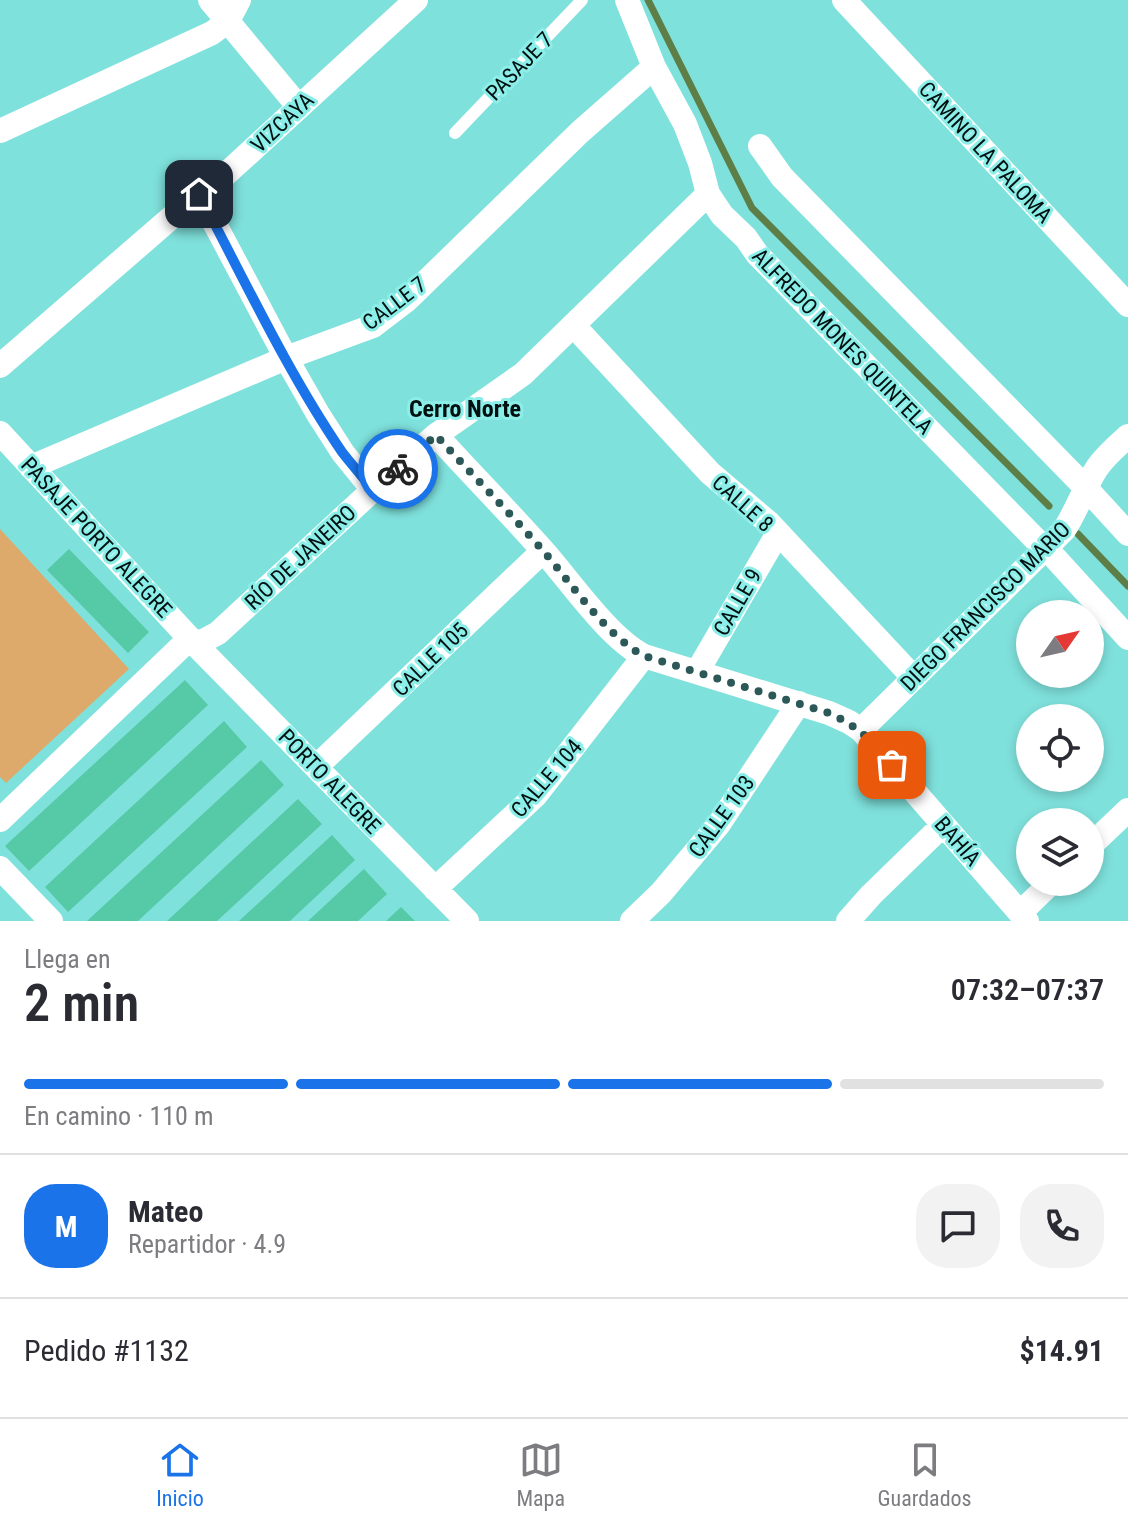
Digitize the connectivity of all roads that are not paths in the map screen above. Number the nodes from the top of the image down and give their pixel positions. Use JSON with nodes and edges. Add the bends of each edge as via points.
{"nodes":[{"id":1,"x":210,"y":0,"type":"edge"},
{"id":2,"x":416,"y":0,"type":"edge"},
{"id":3,"x":582,"y":0,"type":"edge"},
{"id":4,"x":627,"y":0,"type":"edge"},
{"id":5,"x":844,"y":0,"type":"edge"},
{"id":6,"x":234,"y":10,"type":"edge"},
{"id":7,"x":654,"y":67,"type":"junction"},
{"id":8,"x":298,"y":106,"type":"junction"},
{"id":9,"x":0,"y":131,"type":"edge"},
{"id":10,"x":455,"y":133,"type":"dead end"},
{"id":11,"x":760,"y":146,"type":"dead end"},
{"id":12,"x":199,"y":194,"type":"junction"},
{"id":13,"x":708,"y":194,"type":"junction"},
{"id":14,"x":1128,"y":305,"type":"edge"},
{"id":15,"x":574,"y":326,"type":"junction"},
{"id":16,"x":286,"y":358,"type":"junction"},
{"id":17,"x":0,"y":366,"type":"edge"},
{"id":18,"x":0,"y":433,"type":"edge"},
{"id":19,"x":436,"y":435,"type":"junction"},
{"id":20,"x":1128,"y":436,"type":"edge"},
{"id":21,"x":31,"y":467,"type":"junction"},
{"id":22,"x":1086,"y":488,"type":"junction"},
{"id":23,"x":373,"y":490,"type":"junction"},
{"id":24,"x":778,"y":533,"type":"junction"},
{"id":25,"x":1128,"y":534,"type":"edge"},
{"id":26,"x":1046,"y":548,"type":"junction"},
{"id":27,"x":543,"y":551,"type":"junction"},
{"id":28,"x":1128,"y":638,"type":"edge"},
{"id":29,"x":193,"y":642,"type":"junction"},
{"id":30,"x":644,"y":656,"type":"junction"},
{"id":31,"x":697,"y":672,"type":"junction"},
{"id":32,"x":914,"y":678,"type":"junction"},
{"id":33,"x":799,"y":703,"type":"junction"},
{"id":34,"x":861,"y":730,"type":"junction"},
{"id":35,"x":316,"y":767,"type":"junction"},
{"id":36,"x":1128,"y":810,"type":"edge"},
{"id":37,"x":3,"y":811,"type":"edge"},
{"id":38,"x":943,"y":825,"type":"junction"},
{"id":39,"x":1104,"y":833,"type":"edge"},
{"id":40,"x":0,"y":868,"type":"edge"},
{"id":41,"x":435,"y":889,"type":"junction"},
{"id":42,"x":1040,"y":896,"type":"edge"},
{"id":43,"x":1023,"y":917,"type":"edge"},
{"id":44,"x":51,"y":921,"type":"edge"},
{"id":45,"x":467,"y":921,"type":"edge"},
{"id":46,"x":632,"y":921,"type":"edge"},
{"id":47,"x":848,"y":921,"type":"edge"}],
"edges":[{"from":1,"to":6,"type":"street"},
{"from":2,"to":8,"type":"street","name":"VIZCAYA"},
{"from":3,"to":10,"type":"lane","name":"PASAJE 7"},
{"from":4,"to":7,"type":"street","name":"ALFREDO MONES QUINTELA"},
{"from":5,"to":14,"type":"street","name":"CAMINO LA PALOMA"},
{"from":6,"to":8,"type":"street"},
{"from":6,"to":9,"type":"street","via":[[212,33]]},
{"from":7,"to":13,"type":"street","name":"ALFREDO MONES QUINTELA","via":[[685,124]]},
{"from":7,"to":16,"type":"street","name":"CALLE 7","via":[[407,300],[373,326]]},
{"from":8,"to":12,"type":"street","name":"VIZCAYA"},
{"from":11,"to":22,"type":"street","via":[[782,177]]},
{"from":12,"to":16,"type":"street"},
{"from":12,"to":17,"type":"street","name":"VIZCAYA"},
{"from":13,"to":15,"type":"street","name":"RÍO DE JANEIRO"},
{"from":13,"to":26,"type":"street","name":"ALFREDO MONES QUINTELA","via":[[757,254]]},
{"from":15,"to":19,"type":"street","name":"RÍO DE JANEIRO","via":[[523,374]]},
{"from":15,"to":24,"type":"street","name":"CALLE 8","via":[[710,473]]},
{"from":16,"to":21,"type":"street","name":"CALLE 7"},
{"from":16,"to":23,"type":"street","via":[[343,453]]},
{"from":18,"to":21,"type":"street","name":"PASAJE PORTO ALEGRE"},
{"from":19,"to":23,"type":"street","name":"RÍO DE JANEIRO"},
{"from":19,"to":27,"type":"street","name":"BAHÍA"},
{"from":20,"to":22,"type":"street","name":"DIEGO FRANCISCO MARIO"},
{"from":21,"to":29,"type":"street","name":"PASAJE PORTO ALEGRE"},
{"from":22,"to":25,"type":"street"},
{"from":22,"to":26,"type":"street","name":"DIEGO FRANCISCO MARIO","via":[[1064,530]]},
{"from":23,"to":29,"type":"street","name":"RÍO DE JANEIRO","via":[[218,633]]},
{"from":24,"to":31,"type":"street","name":"CALLE 9"},
{"from":24,"to":32,"type":"street","name":"CALLE 8"},
{"from":26,"to":28,"type":"street","name":"ALFREDO MONES QUINTELA"},
{"from":26,"to":32,"type":"street","name":"DIEGO FRANCISCO MARIO"},
{"from":27,"to":30,"type":"street","name":"BAHÍA","via":[[623,642]]},
{"from":27,"to":35,"type":"street","name":"CALLE 105"},
{"from":29,"to":35,"type":"street","name":"PORTO ALEGRE"},
{"from":29,"to":37,"type":"street","name":"RÍO DE JANEIRO","via":[[173,654]]},
{"from":30,"to":31,"type":"street","name":"BAHÍA"},
{"from":30,"to":41,"type":"street","name":"CALLE 104","via":[[536,795]]},
{"from":31,"to":33,"type":"street","name":"BAHÍA"},
{"from":32,"to":34,"type":"street","name":"DIEGO FRANCISCO MARIO"},
{"from":33,"to":34,"type":"street","name":"BAHÍA"},
{"from":33,"to":46,"type":"street","name":"CALLE 103","via":[[719,824]]},
{"from":34,"to":38,"type":"street","name":"BAHÍA"},
{"from":35,"to":41,"type":"street","name":"PORTO ALEGRE"},
{"from":36,"to":39,"type":"street"},
{"from":38,"to":43,"type":"street","name":"BAHÍA"},
{"from":38,"to":47,"type":"street"},
{"from":40,"to":44,"type":"street"},
{"from":41,"to":45,"type":"street","name":"PORTO ALEGRE"},
{"from":42,"to":43,"type":"street"}]}
